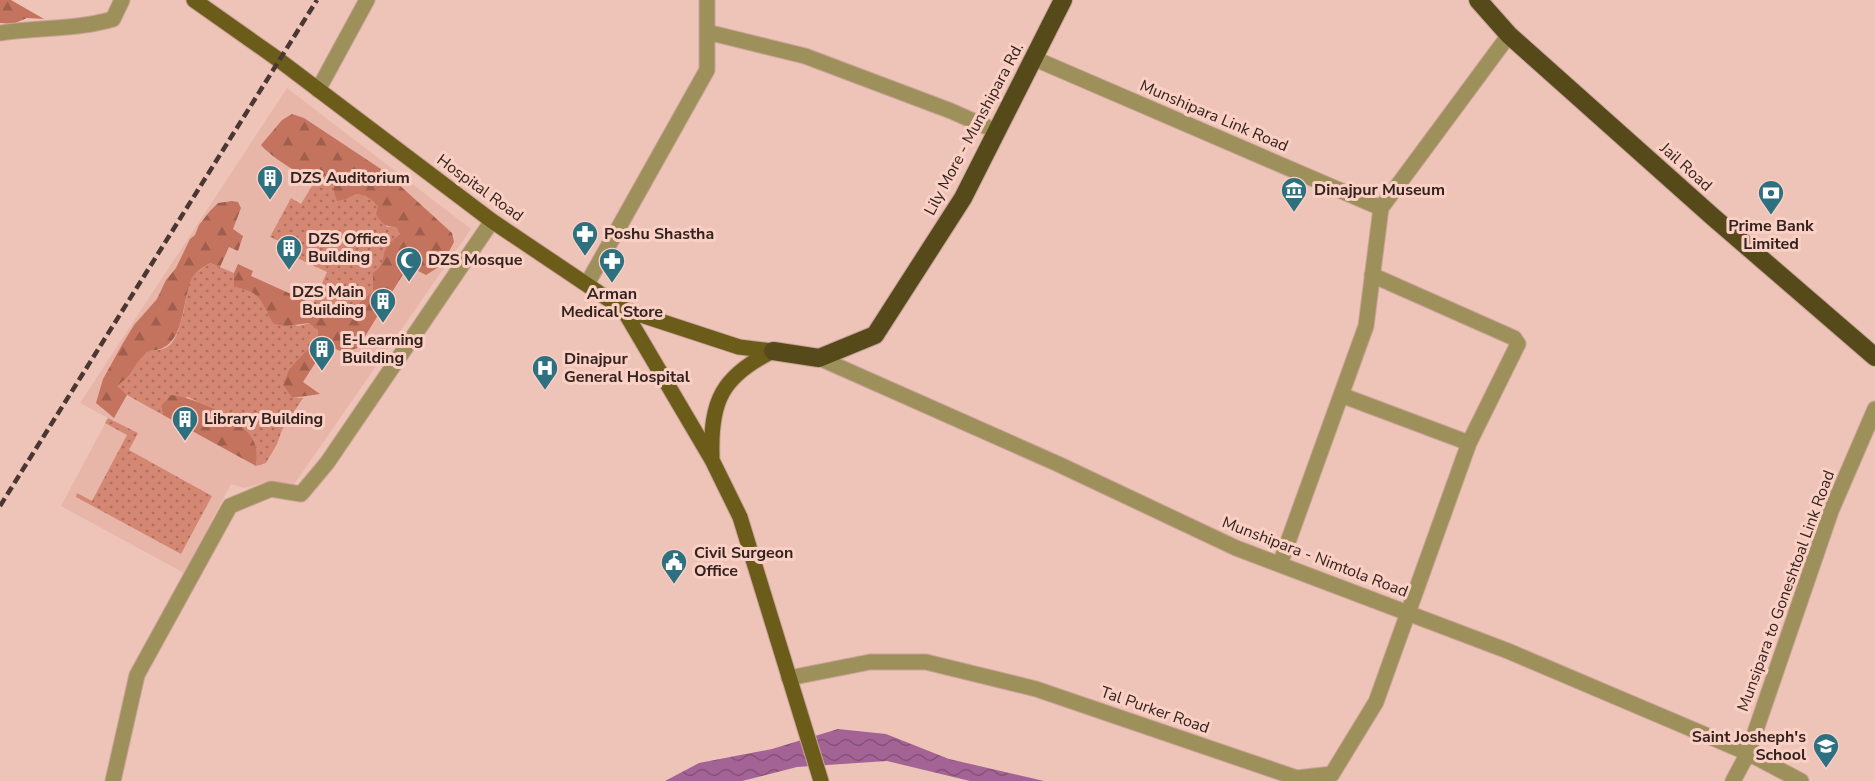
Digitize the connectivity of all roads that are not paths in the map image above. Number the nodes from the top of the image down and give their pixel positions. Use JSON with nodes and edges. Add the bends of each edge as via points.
{"nodes":[{"id":1,"x":122,"y":0,"type":"edge"},
{"id":2,"x":194,"y":0,"type":"edge"},
{"id":3,"x":367,"y":0,"type":"edge"},
{"id":4,"x":707,"y":0,"type":"edge"},
{"id":5,"x":1063,"y":0,"type":"edge"},
{"id":6,"x":1479,"y":0,"type":"edge"},
{"id":7,"x":212,"y":6,"type":"edge"},
{"id":8,"x":707,"y":32,"type":"junction"},
{"id":9,"x":0,"y":33,"type":"edge"},
{"id":10,"x":1509,"y":35,"type":"junction"},
{"id":11,"x":1033,"y":58,"type":"junction"},
{"id":12,"x":318,"y":90,"type":"junction"},
{"id":13,"x":996,"y":131,"type":"junction"},
{"id":14,"x":1381,"y":208,"type":"junction"},
{"id":15,"x":492,"y":221,"type":"junction"},
{"id":16,"x":1372,"y":275,"type":"junction"},
{"id":17,"x":586,"y":284,"type":"junction"},
{"id":18,"x":623,"y":309,"type":"junction"},
{"id":19,"x":772,"y":351,"type":"junction"},
{"id":20,"x":1875,"y":357,"type":"edge"},
{"id":21,"x":819,"y":358,"type":"junction"},
{"id":22,"x":1341,"y":396,"type":"junction"},
{"id":23,"x":1875,"y":409,"type":"edge"},
{"id":24,"x":1469,"y":443,"type":"junction"},
{"id":25,"x":712,"y":460,"type":"junction"},
{"id":26,"x":1280,"y":564,"type":"junction"},
{"id":27,"x":1407,"y":613,"type":"junction"},
{"id":28,"x":789,"y":678,"type":"junction"},
{"id":29,"x":1748,"y":753,"type":"junction"},
{"id":30,"x":819,"y":776,"type":"edge"},
{"id":31,"x":113,"y":781,"type":"edge"},
{"id":32,"x":1733,"y":781,"type":"edge"},
{"id":33,"x":1801,"y":781,"type":"edge"}],
"edges":[{"from":1,"to":9,"type":"street","via":[[113,19],[95,25]]},
{"from":2,"to":7,"type":"main road","name":"Hospital Road"},
{"from":3,"to":12,"type":"street"},
{"from":4,"to":8,"type":"street"},
{"from":5,"to":11,"type":"highway","name":"Lily More - Munshipara Rd."},
{"from":6,"to":10,"type":"highway","name":"Jail Road"},
{"from":7,"to":12,"type":"main road","name":"Hospital Road"},
{"from":8,"to":13,"type":"street","via":[[805,56]]},
{"from":8,"to":17,"type":"street","via":[[707,70]]},
{"from":10,"to":14,"type":"street"},
{"from":10,"to":20,"type":"highway","name":"Jail Road"},
{"from":11,"to":13,"type":"highway","name":"Lily More - Munshipara Rd."},
{"from":11,"to":14,"type":"street","name":"Munshipara Link Road"},
{"from":12,"to":15,"type":"main road","name":"Hospital Road"},
{"from":13,"to":21,"type":"highway","name":"Lily More - Munshipara Rd.","via":[[963,198],[875,335]]},
{"from":14,"to":16,"type":"street"},
{"from":15,"to":17,"type":"main road","name":"Hospital Road"},
{"from":15,"to":31,"type":"street","via":[[327,463],[301,494],[271,489],[230,506],[137,675]]},
{"from":16,"to":22,"type":"street","via":[[1366,326]]},
{"from":16,"to":24,"type":"street","via":[[1516,340],[1518,344]]},
{"from":17,"to":18,"type":"main road","name":"Hospital Road"},
{"from":18,"to":19,"type":"main road","name":"Hospital Road","via":[[739,347]]},
{"from":18,"to":25,"type":"main road"},
{"from":19,"to":21,"type":"highway"},
{"from":19,"to":25,"type":"main road","via":[[749,363],[723,392],[713,416]]},
{"from":21,"to":26,"type":"street","name":"Munshipara - Nimtola Road","via":[[1236,548]]},
{"from":22,"to":24,"type":"street"},
{"from":22,"to":26,"type":"street"},
{"from":23,"to":29,"type":"street","name":"Munsipara to Goneshtoal Link Road","via":[[1831,511]]},
{"from":24,"to":27,"type":"street"},
{"from":25,"to":28,"type":"main road","via":[[740,518]]},
{"from":26,"to":27,"type":"street","name":"Munshipara - Nimtola Road"},
{"from":27,"to":28,"type":"street","name":"Tal Purker Road","via":[[1376,702],[1332,774],[1297,778],[1036,689],[926,662],[870,662]]},
{"from":27,"to":29,"type":"street","name":"Munshipara - Nimtola Road","via":[[1509,651]]},
{"from":28,"to":30,"type":"main road"},
{"from":29,"to":32,"type":"street","name":"Munsipara to Goneshtoal Link Road"},
{"from":29,"to":33,"type":"street","name":"Munshipara - Nimtola Road"}]}
